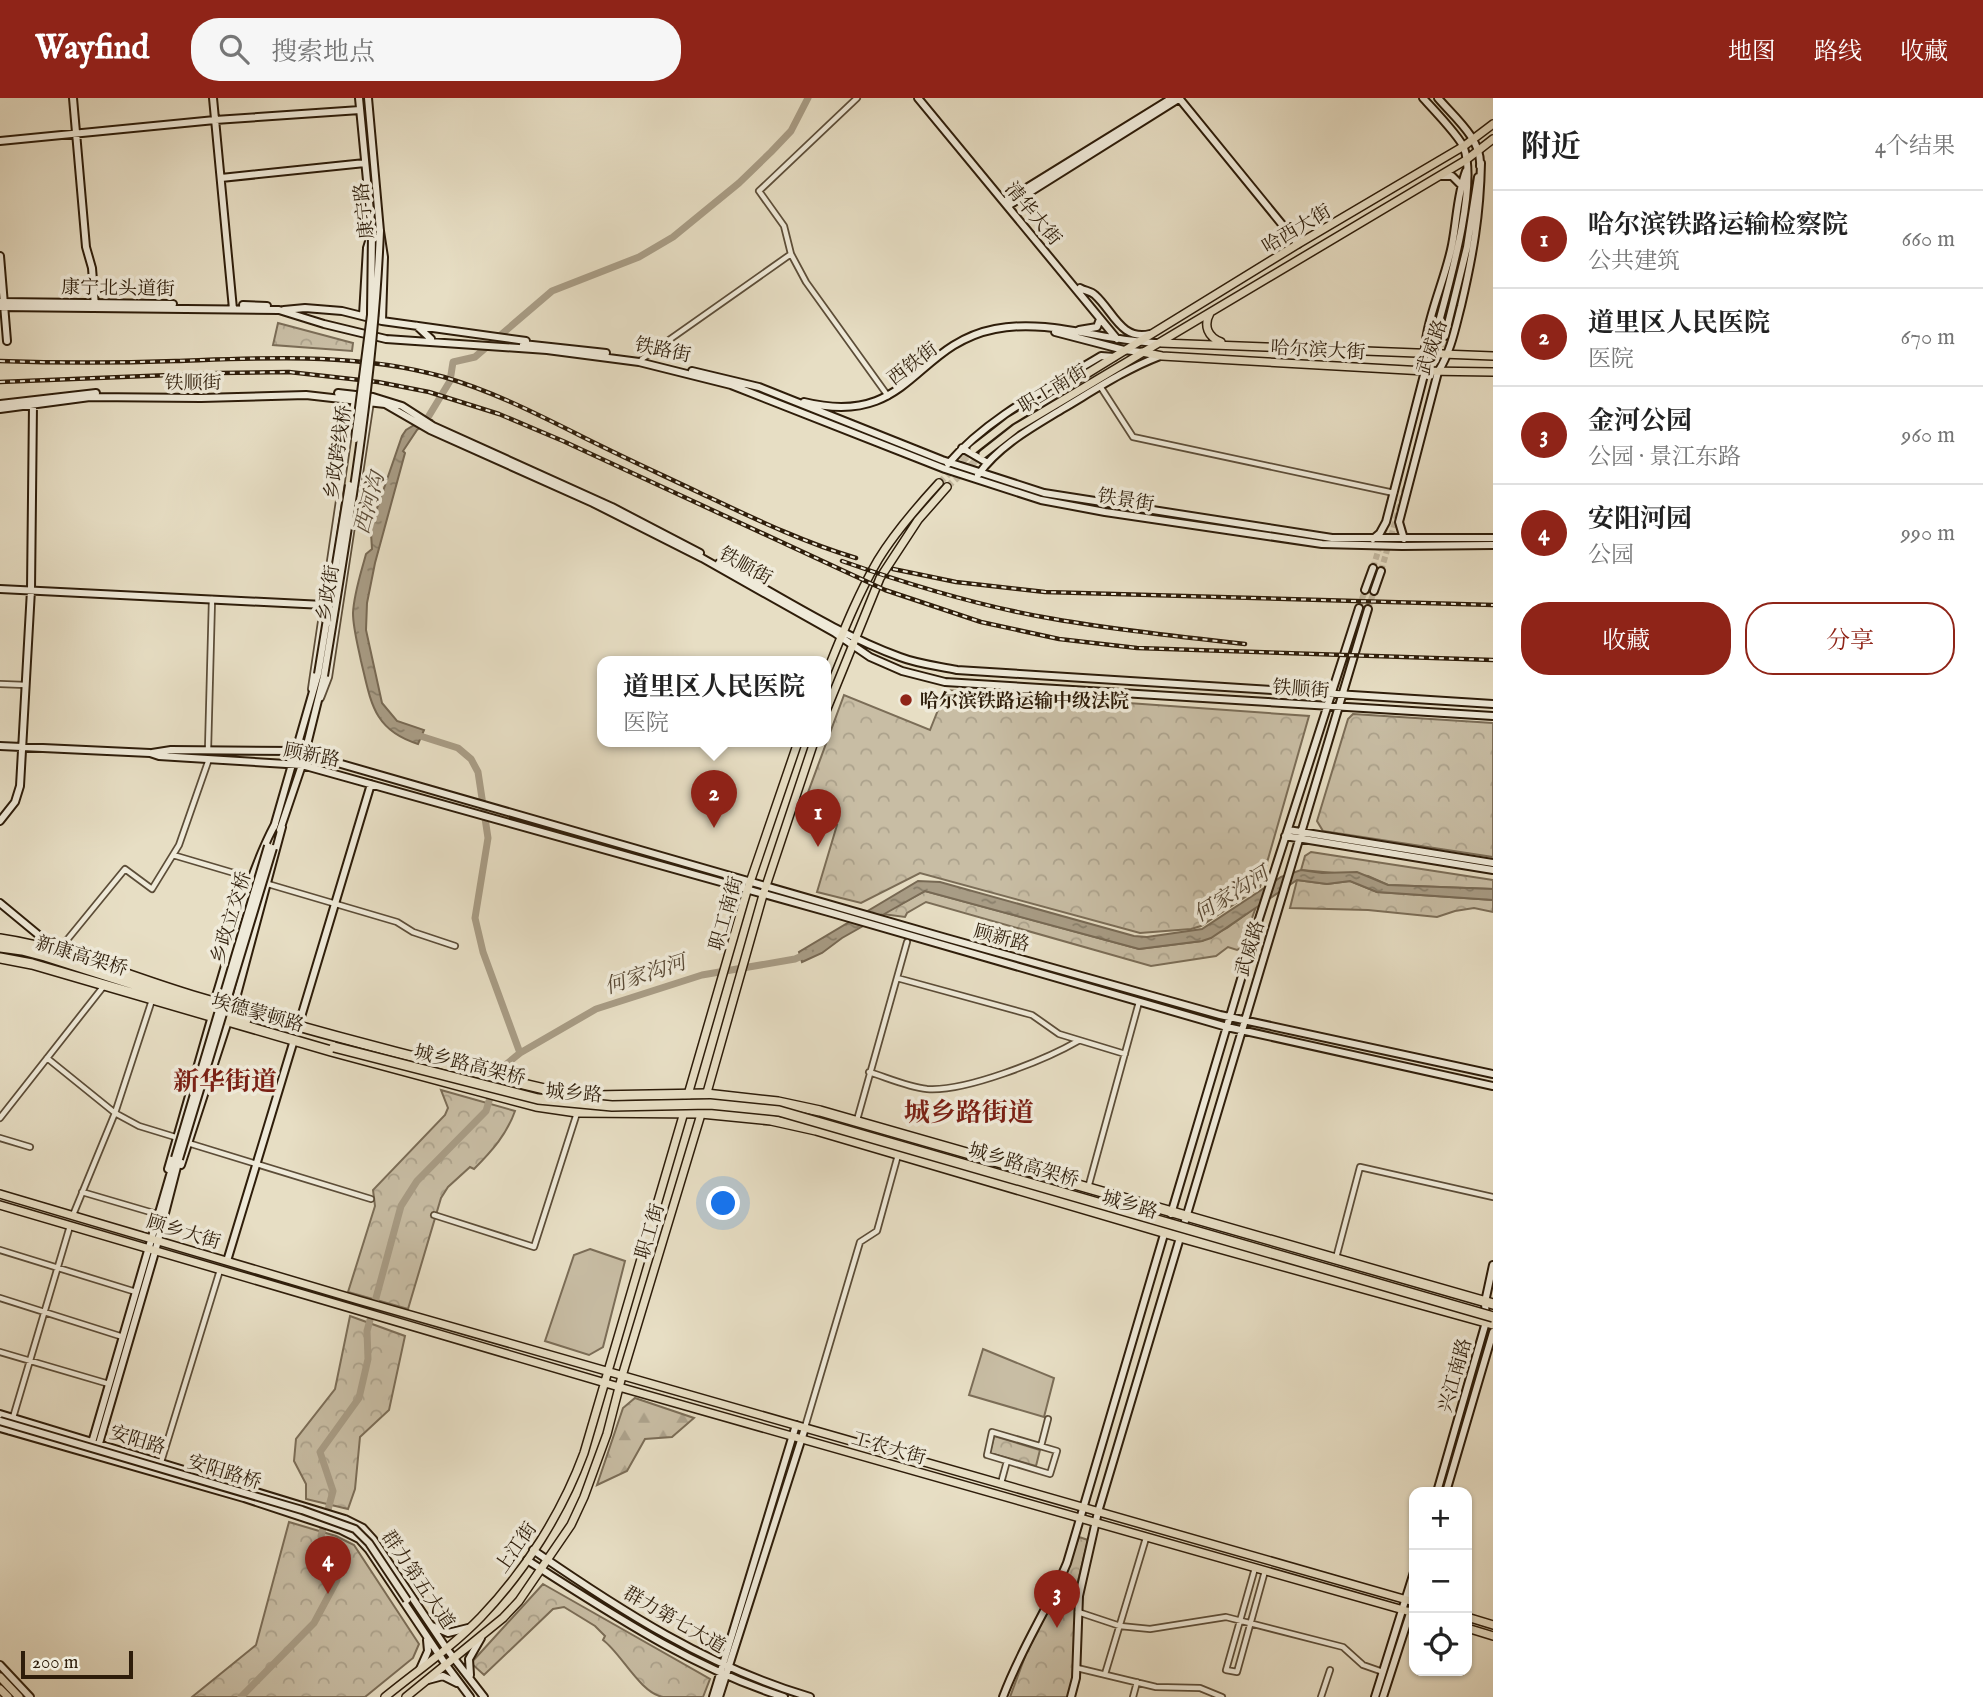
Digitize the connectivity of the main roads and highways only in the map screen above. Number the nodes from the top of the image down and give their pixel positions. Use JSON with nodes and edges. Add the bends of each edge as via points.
{"nodes":[{"id":1,"x":74,"y":98,"type":"edge"},
{"id":2,"x":214,"y":98,"type":"edge"},
{"id":3,"x":359,"y":98,"type":"edge"},
{"id":4,"x":368,"y":98,"type":"edge"},
{"id":5,"x":920,"y":98,"type":"edge"},
{"id":6,"x":1172,"y":98,"type":"edge"},
{"id":7,"x":1180,"y":98,"type":"edge"},
{"id":8,"x":1423,"y":98,"type":"edge"},
{"id":9,"x":1438,"y":98,"type":"edge"},
{"id":10,"x":360,"y":110,"type":"junction"},
{"id":11,"x":215,"y":120,"type":"junction"},
{"id":12,"x":1493,"y":124,"type":"edge"},
{"id":13,"x":76,"y":132,"type":"junction"},
{"id":14,"x":1493,"y":139,"type":"edge"},
{"id":15,"x":1474,"y":140,"type":"junction"},
{"id":16,"x":0,"y":141,"type":"edge"},
{"id":17,"x":1464,"y":146,"type":"junction"},
{"id":18,"x":1479,"y":151,"type":"junction"},
{"id":19,"x":1466,"y":160,"type":"junction"},
{"id":20,"x":365,"y":163,"type":"junction"},
{"id":21,"x":1481,"y":163,"type":"junction"},
{"id":22,"x":1466,"y":171,"type":"junction"},
{"id":23,"x":1439,"y":176,"type":"junction"},
{"id":24,"x":221,"y":178,"type":"junction"},
{"id":25,"x":1461,"y":185,"type":"junction"},
{"id":26,"x":1009,"y":202,"type":"junction"},
{"id":27,"x":376,"y":232,"type":"junction"},
{"id":28,"x":1298,"y":244,"type":"junction"},
{"id":29,"x":0,"y":256,"type":"edge"},
{"id":30,"x":1080,"y":288,"type":"junction"},
{"id":31,"x":2,"y":305,"type":"edge"},
{"id":32,"x":95,"y":305,"type":"junction"},
{"id":33,"x":232,"y":307,"type":"junction"},
{"id":34,"x":288,"y":309,"type":"junction"},
{"id":35,"x":279,"y":310,"type":"junction"},
{"id":36,"x":1210,"y":313,"type":"junction"},
{"id":37,"x":363,"y":315,"type":"junction"},
{"id":38,"x":1100,"y":317,"type":"junction"},
{"id":39,"x":382,"y":321,"type":"junction"},
{"id":40,"x":418,"y":326,"type":"junction"},
{"id":41,"x":1068,"y":332,"type":"junction"},
{"id":42,"x":1432,"y":332,"type":"junction"},
{"id":43,"x":1152,"y":334,"type":"junction"},
{"id":44,"x":1445,"y":336,"type":"tunnel mouth"},
{"id":45,"x":1453,"y":337,"type":"junction"},
{"id":46,"x":431,"y":340,"type":"junction"},
{"id":47,"x":1121,"y":340,"type":"junction"},
{"id":48,"x":7,"y":341,"type":"dead end"},
{"id":49,"x":504,"y":342,"type":"junction"},
{"id":50,"x":1092,"y":342,"type":"junction"},
{"id":51,"x":1138,"y":342,"type":"junction"},
{"id":52,"x":1160,"y":343,"type":"junction"},
{"id":53,"x":480,"y":344,"type":"junction"},
{"id":54,"x":1228,"y":345,"type":"junction"},
{"id":55,"x":1124,"y":350,"type":"junction"},
{"id":56,"x":1141,"y":352,"type":"junction"},
{"id":57,"x":1423,"y":352,"type":"junction"},
{"id":58,"x":1449,"y":354,"type":"junction"},
{"id":59,"x":1162,"y":356,"type":"junction"},
{"id":60,"x":1493,"y":356,"type":"edge"},
{"id":61,"x":1114,"y":357,"type":"joint"},
{"id":62,"x":1102,"y":359,"type":"junction"},
{"id":63,"x":1425,"y":371,"type":"junction"},
{"id":64,"x":1438,"y":372,"type":"junction"},
{"id":65,"x":1493,"y":372,"type":"edge"},
{"id":66,"x":779,"y":395,"type":"junction"},
{"id":67,"x":771,"y":400,"type":"junction"},
{"id":68,"x":33,"y":404,"type":"junction"},
{"id":69,"x":0,"y":406,"type":"edge"},
{"id":70,"x":400,"y":409,"type":"junction"},
{"id":71,"x":813,"y":409,"type":"junction"},
{"id":72,"x":962,"y":448,"type":"junction"},
{"id":73,"x":974,"y":449,"type":"tunnel mouth"},
{"id":74,"x":985,"y":458,"type":"junction"},
{"id":75,"x":947,"y":466,"type":"junction"},
{"id":76,"x":979,"y":472,"type":"junction"},
{"id":77,"x":974,"y":479,"type":"junction"},
{"id":78,"x":939,"y":483,"type":"tunnel mouth"},
{"id":79,"x":947,"y":487,"type":"tunnel mouth"},
{"id":80,"x":1493,"y":538,"type":"edge"},
{"id":81,"x":1404,"y":539,"type":"junction"},
{"id":82,"x":1372,"y":540,"type":"junction"},
{"id":83,"x":1493,"y":545,"type":"edge"},
{"id":84,"x":1373,"y":568,"type":"tunnel mouth"},
{"id":85,"x":1381,"y":571,"type":"tunnel mouth"},
{"id":86,"x":0,"y":589,"type":"edge"},
{"id":87,"x":31,"y":590,"type":"junction"},
{"id":88,"x":1365,"y":590,"type":"tunnel mouth"},
{"id":89,"x":1374,"y":591,"type":"tunnel mouth"},
{"id":90,"x":324,"y":605,"type":"road end"},
{"id":91,"x":1359,"y":608,"type":"tunnel mouth"},
{"id":92,"x":1368,"y":609,"type":"tunnel mouth"},
{"id":93,"x":842,"y":634,"type":"junction"},
{"id":94,"x":856,"y":637,"type":"junction"},
{"id":95,"x":852,"y":647,"type":"junction"},
{"id":96,"x":831,"y":662,"type":"edge"},
{"id":97,"x":321,"y":675,"type":"junction"},
{"id":98,"x":1333,"y":693,"type":"junction"},
{"id":99,"x":1343,"y":694,"type":"junction"},
{"id":100,"x":831,"y":699,"type":"edge"},
{"id":101,"x":1493,"y":704,"type":"edge"},
{"id":102,"x":1329,"y":705,"type":"junction"},
{"id":103,"x":1340,"y":707,"type":"junction"},
{"id":104,"x":1493,"y":716,"type":"edge"},
{"id":105,"x":0,"y":746,"type":"edge"},
{"id":106,"x":22,"y":747,"type":"junction"},
{"id":107,"x":796,"y":747,"type":"edge"},
{"id":108,"x":812,"y":747,"type":"edge"},
{"id":109,"x":296,"y":751,"type":"junction"},
{"id":110,"x":305,"y":754,"type":"junction"},
{"id":111,"x":208,"y":755,"type":"junction"},
{"id":112,"x":293,"y":763,"type":"junction"},
{"id":113,"x":302,"y":765,"type":"junction"},
{"id":114,"x":371,"y":784,"type":"junction"},
{"id":115,"x":0,"y":821,"type":"edge"},
{"id":116,"x":278,"y":825,"type":"junction"},
{"id":117,"x":1287,"y":833,"type":"junction"},
{"id":118,"x":1301,"y":835,"type":"junction"},
{"id":119,"x":271,"y":847,"type":"joint"},
{"id":120,"x":1493,"y":863,"type":"edge"},
{"id":121,"x":1493,"y":870,"type":"edge"},
{"id":122,"x":750,"y":881,"type":"junction"},
{"id":123,"x":766,"y":886,"type":"junction"},
{"id":124,"x":747,"y":891,"type":"junction"},
{"id":125,"x":763,"y":895,"type":"junction"},
{"id":126,"x":0,"y":903,"type":"edge"},
{"id":127,"x":945,"y":942,"type":"junction"},
{"id":128,"x":0,"y":943,"type":"edge"},
{"id":129,"x":58,"y":951,"type":"junction"},
{"id":130,"x":0,"y":953,"type":"edge"},
{"id":131,"x":0,"y":958,"type":"edge"},
{"id":132,"x":192,"y":996,"type":"junction"},
{"id":133,"x":216,"y":996,"type":"junction"},
{"id":134,"x":153,"y":997,"type":"junction"},
{"id":135,"x":235,"y":1002,"type":"junction"},
{"id":136,"x":256,"y":1013,"type":"junction"},
{"id":137,"x":213,"y":1014,"type":"junction"},
{"id":138,"x":1230,"y":1017,"type":"junction"},
{"id":139,"x":1245,"y":1019,"type":"junction"},
{"id":140,"x":228,"y":1021,"type":"junction"},
{"id":141,"x":1227,"y":1027,"type":"junction"},
{"id":142,"x":1241,"y":1030,"type":"junction"},
{"id":143,"x":297,"y":1034,"type":"junction"},
{"id":144,"x":335,"y":1044,"type":"junction"},
{"id":145,"x":1493,"y":1074,"type":"edge"},
{"id":146,"x":1493,"y":1086,"type":"edge"},
{"id":147,"x":706,"y":1094,"type":"junction"},
{"id":148,"x":688,"y":1095,"type":"junction"},
{"id":149,"x":507,"y":1099,"type":"joint"},
{"id":150,"x":685,"y":1113,"type":"junction"},
{"id":151,"x":701,"y":1113,"type":"junction"},
{"id":152,"x":169,"y":1184,"type":"junction"},
{"id":153,"x":0,"y":1194,"type":"edge"},
{"id":154,"x":1098,"y":1204,"type":"junction"},
{"id":155,"x":0,"y":1205,"type":"edge"},
{"id":156,"x":1172,"y":1212,"type":"junction"},
{"id":157,"x":1186,"y":1216,"type":"junction"},
{"id":158,"x":1164,"y":1233,"type":"junction"},
{"id":159,"x":1180,"y":1237,"type":"junction"},
{"id":160,"x":153,"y":1238,"type":"junction"},
{"id":161,"x":152,"y":1251,"type":"junction"},
{"id":162,"x":227,"y":1261,"type":"junction"},
{"id":163,"x":1493,"y":1265,"type":"edge"},
{"id":164,"x":1381,"y":1293,"type":"junction"},
{"id":165,"x":358,"y":1300,"type":"joint"},
{"id":166,"x":1489,"y":1303,"type":"edge"},
{"id":167,"x":355,"y":1309,"type":"joint"},
{"id":168,"x":1493,"y":1311,"type":"edge"},
{"id":169,"x":1491,"y":1321,"type":"edge"},
{"id":170,"x":1493,"y":1332,"type":"edge"},
{"id":171,"x":607,"y":1372,"type":"junction"},
{"id":172,"x":622,"y":1376,"type":"junction"},
{"id":173,"x":604,"y":1382,"type":"junction"},
{"id":174,"x":619,"y":1387,"type":"junction"},
{"id":175,"x":0,"y":1414,"type":"edge"},
{"id":176,"x":0,"y":1421,"type":"edge"},
{"id":177,"x":796,"y":1425,"type":"junction"},
{"id":178,"x":0,"y":1428,"type":"edge"},
{"id":179,"x":805,"y":1428,"type":"junction"},
{"id":180,"x":793,"y":1436,"type":"junction"},
{"id":181,"x":802,"y":1438,"type":"junction"},
{"id":182,"x":96,"y":1443,"type":"junction"},
{"id":183,"x":92,"y":1455,"type":"junction"},
{"id":184,"x":1439,"y":1487,"type":"edge"},
{"id":185,"x":1447,"y":1487,"type":"edge"},
{"id":186,"x":306,"y":1507,"type":"joint"},
{"id":187,"x":1083,"y":1507,"type":"junction"},
{"id":188,"x":1097,"y":1511,"type":"junction"},
{"id":189,"x":304,"y":1518,"type":"joint"},
{"id":190,"x":1080,"y":1518,"type":"junction"},
{"id":191,"x":1095,"y":1522,"type":"junction"},
{"id":192,"x":533,"y":1550,"type":"junction"},
{"id":193,"x":527,"y":1560,"type":"junction"},
{"id":194,"x":548,"y":1560,"type":"junction"},
{"id":195,"x":542,"y":1569,"type":"junction"},
{"id":196,"x":1409,"y":1600,"type":"edge"},
{"id":197,"x":1409,"y":1612,"type":"edge"},
{"id":198,"x":1410,"y":1613,"type":"edge"},
{"id":199,"x":1410,"y":1613,"type":"edge"},
{"id":200,"x":1472,"y":1619,"type":"edge"},
{"id":201,"x":417,"y":1622,"type":"junction"},
{"id":202,"x":430,"y":1625,"type":"junction"},
{"id":203,"x":1493,"y":1625,"type":"edge"},
{"id":204,"x":470,"y":1627,"type":"junction"},
{"id":205,"x":1472,"y":1630,"type":"edge"},
{"id":206,"x":425,"y":1634,"type":"junction"},
{"id":207,"x":1493,"y":1636,"type":"edge"},
{"id":208,"x":481,"y":1637,"type":"junction"},
{"id":209,"x":446,"y":1648,"type":"junction"},
{"id":210,"x":439,"y":1654,"type":"junction"},
{"id":211,"x":454,"y":1659,"type":"junction"},
{"id":212,"x":0,"y":1665,"type":"edge"},
{"id":213,"x":446,"y":1665,"type":"junction"},
{"id":214,"x":726,"y":1667,"type":"junction"},
{"id":215,"x":419,"y":1670,"type":"junction"},
{"id":216,"x":724,"y":1675,"type":"junction"},
{"id":217,"x":0,"y":1676,"type":"edge"},
{"id":218,"x":426,"y":1681,"type":"junction"},
{"id":219,"x":474,"y":1684,"type":"junction"},
{"id":220,"x":464,"y":1688,"type":"junction"},
{"id":221,"x":0,"y":1689,"type":"edge"},
{"id":222,"x":8,"y":1697,"type":"edge"},
{"id":223,"x":19,"y":1697,"type":"edge"},
{"id":224,"x":30,"y":1697,"type":"edge"},
{"id":225,"x":385,"y":1697,"type":"edge"},
{"id":226,"x":406,"y":1697,"type":"edge"},
{"id":227,"x":470,"y":1697,"type":"edge"},
{"id":228,"x":484,"y":1697,"type":"edge"},
{"id":229,"x":713,"y":1697,"type":"edge"},
{"id":230,"x":719,"y":1697,"type":"edge"},
{"id":231,"x":784,"y":1697,"type":"edge"},
{"id":232,"x":810,"y":1697,"type":"edge"},
{"id":233,"x":1003,"y":1697,"type":"edge"},
{"id":234,"x":1072,"y":1697,"type":"edge"},
{"id":235,"x":1375,"y":1697,"type":"edge"},
{"id":236,"x":1383,"y":1697,"type":"edge"}],
"edges":[{"from":1,"to":13,"type":"main road"},
{"from":2,"to":11,"type":"main road"},
{"from":3,"to":10,"type":"main road","name":"康宁路"},
{"from":4,"to":27,"type":"main road","name":"康宁路"},
{"from":5,"to":26,"type":"main road","name":"清华大街"},
{"from":5,"to":38,"type":"main road","name":"清华大街"},
{"from":6,"to":26,"type":"main road"},
{"from":7,"to":26,"type":"main road"},
{"from":7,"to":28,"type":"main road"},
{"from":8,"to":17,"type":"main road"},
{"from":9,"to":15,"type":"main road","name":"武威路"},
{"from":10,"to":11,"type":"main road"},
{"from":10,"to":20,"type":"main road","name":"康宁路"},
{"from":11,"to":13,"type":"main road"},
{"from":11,"to":24,"type":"main road"},
{"from":12,"to":15,"type":"main road","name":"哈西大街"},
{"from":13,"to":16,"type":"main road"},
{"from":13,"to":32,"type":"main road"},
{"from":14,"to":18,"type":"main road","name":"哈西大街"},
{"from":15,"to":17,"type":"main road","name":"哈西大街"},
{"from":15,"to":18,"type":"main road","name":"武威路"},
{"from":17,"to":19,"type":"main road","name":"武威路"},
{"from":17,"to":28,"type":"main road","name":"哈西大街"},
{"from":18,"to":19,"type":"main road","name":"哈西大街"},
{"from":18,"to":21,"type":"main road","name":"武威路"},
{"from":19,"to":22,"type":"main road","name":"武威路"},
{"from":19,"to":23,"type":"main road","name":"哈西大街"},
{"from":20,"to":24,"type":"main road"},
{"from":20,"to":27,"type":"main road","name":"康宁路"},
{"from":21,"to":44,"type":"main road","name":"武威路"},
{"from":21,"to":45,"type":"main road","name":"武威路","via":[[1475,248]]},
{"from":22,"to":25,"type":"main road","name":"武威路"},
{"from":22,"to":42,"type":"main road","name":"武威路","via":[[1458,246]]},
{"from":23,"to":25,"type":"main road","via":[[1452,176]]},
{"from":23,"to":36,"type":"main road","name":"哈西大街"},
{"from":24,"to":33,"type":"main road"},
{"from":25,"to":42,"type":"main road","name":"武威路"},
{"from":26,"to":30,"type":"main road","name":"清华大街"},
{"from":27,"to":37,"type":"main road","name":"康宁路","via":[[367,248]]},
{"from":27,"to":39,"type":"main road","name":"康宁路","via":[[384,257]]},
{"from":27,"to":97,"type":"main road","name":"乡政跨线桥","bridge":true,"via":[[367,351]]},
{"from":28,"to":43,"type":"main road","name":"哈西大街"},
{"from":29,"to":31,"type":"main road"},
{"from":30,"to":43,"type":"main road","via":[[1094,294],[1128,332]]},
{"from":30,"to":47,"type":"main road","name":"清华大街"},
{"from":31,"to":32,"type":"main road","name":"康宁北头道街"},
{"from":31,"to":48,"type":"main road"},
{"from":32,"to":33,"type":"main road","name":"康宁北头道街"},
{"from":33,"to":34,"type":"main road"},
{"from":33,"to":35,"type":"main road"},
{"from":34,"to":35,"type":"main road"},
{"from":34,"to":37,"type":"main road"},
{"from":34,"to":46,"type":"main road","via":[[363,331]]},
{"from":35,"to":53,"type":"main road","via":[[386,339]]},
{"from":36,"to":52,"type":"main road","name":"哈西大街"},
{"from":36,"to":54,"type":"main road","via":[[1206,325],[1210,335]]},
{"from":37,"to":39,"type":"main road"},
{"from":38,"to":41,"type":"main road","via":[[1097,327]]},
{"from":38,"to":47,"type":"main road","name":"清华大街"},
{"from":39,"to":40,"type":"main road"},
{"from":40,"to":46,"type":"main road"},
{"from":40,"to":49,"type":"main road","via":[[491,335]]},
{"from":41,"to":47,"type":"main road"},
{"from":41,"to":50,"type":"main road"},
{"from":41,"to":66,"type":"main road","name":"西铁街","via":[[1024,326],[986,331],[954,346],[888,396],[862,407],[812,404]]},
{"from":41,"to":71,"type":"main road","name":"西铁街","via":[[990,334],[959,348],[900,394],[878,405],[848,412]]},
{"from":42,"to":45,"type":"main road","via":[[1432,336],[1448,340]]},
{"from":42,"to":57,"type":"main road","name":"武威路"},
{"from":43,"to":51,"type":"main road","name":"哈西大街"},
{"from":45,"to":58,"type":"main road","name":"武威路"},
{"from":46,"to":53,"type":"main road"},
{"from":47,"to":51,"type":"main road"},
{"from":47,"to":55,"type":"main road","name":"清华大街"},
{"from":49,"to":53,"type":"main road"},
{"from":49,"to":66,"type":"main road","name":"铁路街","via":[[642,359]]},
{"from":49,"to":67,"type":"main road","name":"铁路街","via":[[639,362]]},
{"from":50,"to":55,"type":"main road"},
{"from":50,"to":62,"type":"main road"},
{"from":51,"to":52,"type":"main road"},
{"from":51,"to":55,"type":"main road","name":"哈西大街"},
{"from":52,"to":54,"type":"main road","name":"哈尔滨大街"},
{"from":52,"to":56,"type":"main road","name":"哈西大街"},
{"from":54,"to":57,"type":"main road","name":"哈尔滨大街"},
{"from":55,"to":56,"type":"main road"},
{"from":55,"to":61,"type":"main road","name":"哈西大街"},
{"from":56,"to":59,"type":"main road","name":"哈尔滨大街"},
{"from":56,"to":74,"type":"main road","name":"职工南街","via":[[1016,428]]},
{"from":57,"to":58,"type":"main road","name":"哈尔滨大街"},
{"from":57,"to":63,"type":"main road","name":"武威路"},
{"from":58,"to":60,"type":"main road","name":"哈尔滨大街"},
{"from":58,"to":64,"type":"main road","name":"武威路"},
{"from":59,"to":63,"type":"main road","name":"哈尔滨大街"},
{"from":59,"to":74,"type":"main road","name":"职工南街","via":[[1132,367]]},
{"from":61,"to":62,"type":"main road","name":"职工南街"},
{"from":62,"to":72,"type":"main road","via":[[1005,414]]},
{"from":62,"to":73,"type":"main road","name":"职工南街"},
{"from":63,"to":64,"type":"main road","name":"哈尔滨大街"},
{"from":63,"to":82,"type":"main road","name":"武威路","via":[[1386,522]]},
{"from":64,"to":65,"type":"main road","name":"哈尔滨大街"},
{"from":64,"to":81,"type":"main road","name":"武威路","via":[[1399,522]]},
{"from":66,"to":71,"type":"main road","name":"铁路街"},
{"from":67,"to":71,"type":"main road","name":"西铁街"},
{"from":67,"to":75,"type":"main road","name":"铁景街"},
{"from":68,"to":69,"type":"main road","name":"铁顺街"},
{"from":68,"to":70,"type":"main road","name":"铁顺街","via":[[90,397],[306,395],[371,401]]},
{"from":68,"to":87,"type":"main road"},
{"from":69,"to":70,"type":"main road","name":"铁顺街","via":[[90,393],[305,391],[373,397]]},
{"from":70,"to":93,"type":"main road","name":"铁顺街","via":[[432,428],[612,508]]},
{"from":71,"to":75,"type":"main road","name":"铁景街"},
{"from":72,"to":74,"type":"main road"},
{"from":72,"to":75,"type":"main road"},
{"from":74,"to":76,"type":"main road"},
{"from":75,"to":76,"type":"main road","name":"铁景街"},
{"from":75,"to":77,"type":"main road","name":"铁景街"},
{"from":76,"to":77,"type":"main road"},
{"from":76,"to":82,"type":"main road","name":"铁景街","via":[[1044,493],[1332,538]]},
{"from":77,"to":83,"type":"main road","name":"铁景街","via":[[1041,500],[1322,544]]},
{"from":78,"to":93,"type":"main road","via":[[878,560]]},
{"from":79,"to":94,"type":"main road","via":[[887,566]]},
{"from":80,"to":81,"type":"main road","name":"铁景街"},
{"from":81,"to":82,"type":"main road","name":"铁景街"},
{"from":84,"to":88,"type":"main road"},
{"from":85,"to":89,"type":"main road"},
{"from":86,"to":87,"type":"main road"},
{"from":87,"to":90,"type":"main road"},
{"from":87,"to":106,"type":"main road"},
{"from":91,"to":98,"type":"main road","name":"武威路"},
{"from":92,"to":99,"type":"main road","name":"武威路"},
{"from":93,"to":94,"type":"main road","name":"铁顺街"},
{"from":93,"to":95,"type":"main road","name":"铁顺街"},
{"from":93,"to":96,"type":"main road"},
{"from":94,"to":95,"type":"main road"},
{"from":94,"to":98,"type":"main road","name":"铁顺街","via":[[902,658],[957,670]]},
{"from":95,"to":100,"type":"main road"},
{"from":95,"to":102,"type":"main road","name":"铁顺街","via":[[902,671],[945,682]]},
{"from":97,"to":109,"type":"main road","name":"乡政街"},
{"from":97,"to":110,"type":"main road","name":"乡政街"},
{"from":98,"to":99,"type":"main road","name":"铁顺街"},
{"from":98,"to":102,"type":"main road","name":"武威路"},
{"from":99,"to":101,"type":"main road","name":"铁顺街"},
{"from":99,"to":103,"type":"main road","name":"武威路"},
{"from":102,"to":103,"type":"main road","name":"铁顺街"},
{"from":102,"to":117,"type":"main road","name":"武威路"},
{"from":103,"to":104,"type":"main road","name":"铁顺街"},
{"from":103,"to":118,"type":"main road","name":"武威路"},
{"from":105,"to":106,"type":"main road","name":"顾新路"},
{"from":106,"to":111,"type":"main road","name":"顾新路"},
{"from":106,"to":115,"type":"main road","via":[[20,791]]},
{"from":107,"to":122,"type":"main road","name":"职工南街"},
{"from":108,"to":123,"type":"main road","name":"职工南街"},
{"from":109,"to":110,"type":"main road","name":"顾新路"},
{"from":109,"to":111,"type":"main road","name":"顾新路"},
{"from":109,"to":112,"type":"main road","name":"乡政街"},
{"from":110,"to":113,"type":"main road","name":"乡政街"},
{"from":110,"to":122,"type":"main road","name":"顾新路"},
{"from":111,"to":112,"type":"main road","name":"顾新路"},
{"from":112,"to":113,"type":"main road","name":"顾新路"},
{"from":112,"to":116,"type":"main road","name":"乡政街"},
{"from":113,"to":114,"type":"main road","name":"顾新路"},
{"from":113,"to":116,"type":"main road","name":"乡政街"},
{"from":114,"to":124,"type":"main road","name":"顾新路"},
{"from":114,"to":143,"type":"main road"},
{"from":116,"to":119,"type":"main road","name":"乡政街"},
{"from":116,"to":133,"type":"main road","name":"乡政街","via":[[261,850]]},
{"from":116,"to":135,"type":"main road","name":"乡政街","via":[[268,884]]},
{"from":117,"to":118,"type":"main road"},
{"from":117,"to":138,"type":"main road","name":"武威路"},
{"from":118,"to":120,"type":"main road"},
{"from":118,"to":121,"type":"main road"},
{"from":118,"to":139,"type":"main road","name":"武威路"},
{"from":119,"to":152,"type":"main road","name":"乡政立交桥","bridge":true},
{"from":122,"to":123,"type":"main road","name":"顾新路"},
{"from":122,"to":124,"type":"main road","name":"职工南街"},
{"from":123,"to":125,"type":"main road","name":"职工南街"},
{"from":123,"to":127,"type":"main road","name":"顾新路"},
{"from":124,"to":125,"type":"main road","name":"顾新路"},
{"from":124,"to":148,"type":"main road","name":"职工南街"},
{"from":125,"to":127,"type":"main road","name":"顾新路"},
{"from":125,"to":147,"type":"main road","name":"职工南街"},
{"from":126,"to":129,"type":"main road"},
{"from":127,"to":138,"type":"main road","name":"顾新路"},
{"from":127,"to":141,"type":"main road","name":"顾新路"},
{"from":128,"to":129,"type":"highway","name":"埃德蒙顿路"},
{"from":128,"to":137,"type":"highway","name":"埃德蒙顿路"},
{"from":129,"to":132,"type":"highway","name":"埃德蒙顿路"},
{"from":130,"to":134,"type":"highway","name":"新康高架桥","via":[[35,958]]},
{"from":131,"to":134,"type":"highway"},
{"from":132,"to":133,"type":"highway"},
{"from":132,"to":136,"type":"highway","name":"埃德蒙顿路"},
{"from":133,"to":135,"type":"highway"},
{"from":134,"to":137,"type":"highway"},
{"from":135,"to":136,"type":"highway"},
{"from":136,"to":143,"type":"highway","name":"埃德蒙顿路"},
{"from":137,"to":140,"type":"highway","name":"埃德蒙顿路"},
{"from":137,"to":143,"type":"highway","name":"埃德蒙顿路"},
{"from":137,"to":152,"type":"main road","via":[[175,1138]]},
{"from":138,"to":139,"type":"main road","name":"顾新路"},
{"from":138,"to":141,"type":"main road","name":"武威路"},
{"from":139,"to":142,"type":"main road","name":"武威路"},
{"from":139,"to":145,"type":"main road","name":"顾新路"},
{"from":140,"to":143,"type":"highway","name":"埃德蒙顿路"},
{"from":140,"to":152,"type":"main road","via":[[188,1143]]},
{"from":141,"to":142,"type":"main road","name":"顾新路"},
{"from":141,"to":156,"type":"main road","name":"武威路"},
{"from":142,"to":146,"type":"main road","name":"顾新路"},
{"from":142,"to":157,"type":"main road","name":"武威路"},
{"from":143,"to":144,"type":"highway","name":"埃德蒙顿路"},
{"from":143,"to":148,"type":"highway","name":"埃德蒙顿路","via":[[553,1091],[594,1096]]},
{"from":143,"to":149,"type":"highway","name":"埃德蒙顿路","via":[[323,1049]]},
{"from":143,"to":162,"type":"main road"},
{"from":144,"to":154,"type":"highway","name":"城乡路高架桥","bridge":true,"via":[[538,1099],[612,1106],[709,1104],[779,1111]]},
{"from":144,"to":168,"type":"highway","name":"城乡路高架桥","bridge":true,"via":[[538,1095],[586,1101],[709,1100],[785,1110]]},
{"from":147,"to":148,"type":"highway","name":"城乡路"},
{"from":147,"to":151,"type":"main road","name":"职工街"},
{"from":147,"to":156,"type":"highway","name":"城乡路","via":[[778,1101]]},
{"from":148,"to":150,"type":"main road","name":"职工街"},
{"from":149,"to":150,"type":"highway","name":"城乡路","via":[[577,1112]]},
{"from":150,"to":151,"type":"highway","name":"城乡路"},
{"from":150,"to":171,"type":"main road","name":"职工街"},
{"from":151,"to":158,"type":"highway","name":"城乡路","via":[[816,1130]]},
{"from":151,"to":172,"type":"main road","name":"职工街"},
{"from":152,"to":160,"type":"main road"},
{"from":152,"to":160,"type":"main road"},
{"from":153,"to":160,"type":"main road","name":"顾乡大街"},
{"from":154,"to":164,"type":"highway","bridge":true},
{"from":154,"to":169,"type":"highway","name":"城乡路高架桥","bridge":true},
{"from":155,"to":161,"type":"main road","name":"顾乡大街"},
{"from":156,"to":157,"type":"highway","name":"城乡路"},
{"from":156,"to":158,"type":"main road","name":"武威路"},
{"from":157,"to":159,"type":"main road","name":"武威路"},
{"from":157,"to":166,"type":"highway","name":"城乡路"},
{"from":158,"to":159,"type":"highway","name":"城乡路"},
{"from":158,"to":187,"type":"main road","name":"武威路"},
{"from":159,"to":164,"type":"highway","name":"城乡路"},
{"from":159,"to":188,"type":"main road","name":"武威路"},
{"from":160,"to":161,"type":"main road"},
{"from":160,"to":162,"type":"main road","name":"顾乡大街"},
{"from":161,"to":167,"type":"main road","name":"顾乡大街"},
{"from":161,"to":182,"type":"main road"},
{"from":161,"to":182,"type":"main road","via":[[109,1384]]},
{"from":162,"to":165,"type":"main road","name":"顾乡大街"},
{"from":163,"to":166,"type":"main road","name":"兴江南路"},
{"from":164,"to":169,"type":"highway","name":"城乡路"},
{"from":165,"to":171,"type":"main road","name":"工农大街"},
{"from":166,"to":169,"type":"main road","name":"兴江南路"},
{"from":167,"to":173,"type":"main road","name":"工农大街"},
{"from":169,"to":184,"type":"main road","name":"兴江南路"},
{"from":170,"to":185,"type":"main road","name":"兴江南路"},
{"from":171,"to":172,"type":"main road","name":"工农大街"},
{"from":171,"to":173,"type":"main road","name":"上江街"},
{"from":172,"to":174,"type":"main road","name":"上江街"},
{"from":172,"to":177,"type":"main road","name":"工农大街"},
{"from":173,"to":174,"type":"main road","name":"工农大街"},
{"from":173,"to":192,"type":"main road","name":"上江街","via":[[568,1491]]},
{"from":174,"to":180,"type":"main road","name":"工农大街"},
{"from":174,"to":194,"type":"main road","name":"上江街","via":[[584,1497]]},
{"from":175,"to":182,"type":"main road","name":"安阳路"},
{"from":176,"to":201,"type":"main road","name":"安阳路桥","bridge":true,"via":[[355,1529],[369,1543]]},
{"from":177,"to":179,"type":"main road","name":"工农大街"},
{"from":177,"to":180,"type":"main road"},
{"from":178,"to":183,"type":"main road","name":"安阳路"},
{"from":179,"to":181,"type":"main road"},
{"from":179,"to":187,"type":"main road","name":"工农大街"},
{"from":180,"to":181,"type":"main road","name":"工农大街"},
{"from":180,"to":214,"type":"main road"},
{"from":181,"to":190,"type":"main road","name":"工农大街"},
{"from":181,"to":214,"type":"main road"},
{"from":182,"to":183,"type":"main road"},
{"from":182,"to":186,"type":"main road","name":"安阳路"},
{"from":183,"to":189,"type":"main road","name":"安阳路"},
{"from":186,"to":202,"type":"main road","name":"群力第五大道","bridge":true,"via":[[345,1519],[369,1533]]},
{"from":187,"to":188,"type":"main road","name":"工农大街"},
{"from":187,"to":190,"type":"main road","name":"武威路"},
{"from":188,"to":191,"type":"main road","name":"武威路"},
{"from":188,"to":196,"type":"main road","name":"工农大街"},
{"from":189,"to":201,"type":"main road","name":"群力第五大道","via":[[354,1535],[364,1544]]},
{"from":190,"to":191,"type":"main road","name":"工农大街"},
{"from":190,"to":233,"type":"main road","name":"武威路","via":[[1059,1584]]},
{"from":191,"to":197,"type":"main road","name":"工农大街"},
{"from":191,"to":234,"type":"main road","name":"武威路","via":[[1079,1596]]},
{"from":192,"to":193,"type":"main road","name":"上江街"},
{"from":192,"to":194,"type":"main road","name":"群力第七大道"},
{"from":193,"to":195,"type":"main road","name":"群力第七大道"},
{"from":193,"to":204,"type":"main road","name":"上江街"},
{"from":194,"to":195,"type":"main road","name":"上江街"},
{"from":194,"to":214,"type":"main road","name":"群力第七大道","via":[[690,1650]]},
{"from":195,"to":208,"type":"main road","name":"上江街","via":[[519,1601]]},
{"from":195,"to":216,"type":"main road","name":"群力第七大道","via":[[650,1637]]},
{"from":198,"to":235,"type":"main road"},
{"from":199,"to":236,"type":"main road"},
{"from":200,"to":203,"type":"main road"},
{"from":201,"to":206,"type":"main road","name":"群力第五大道"},
{"from":202,"to":204,"type":"main road","via":[[448,1633]]},
{"from":202,"to":209,"type":"main road","name":"群力第五大道"},
{"from":204,"to":209,"type":"main road","name":"上江街"},
{"from":205,"to":207,"type":"main road"},
{"from":206,"to":210,"type":"main road","name":"群力第五大道"},
{"from":206,"to":215,"type":"main road","via":[[428,1651]]},
{"from":208,"to":211,"type":"main road","name":"上江街"},
{"from":208,"to":219,"type":"main road","via":[[469,1659]]},
{"from":209,"to":210,"type":"main road","name":"上江街"},
{"from":209,"to":211,"type":"main road","name":"群力第五大道"},
{"from":210,"to":213,"type":"main road","name":"群力第五大道"},
{"from":210,"to":215,"type":"main road","name":"上江街"},
{"from":211,"to":213,"type":"main road","name":"上江街"},
{"from":211,"to":219,"type":"main road","name":"群力第五大道"},
{"from":212,"to":224,"type":"main road"},
{"from":213,"to":218,"type":"main road","name":"上江街"},
{"from":213,"to":220,"type":"main road","name":"群力第五大道"},
{"from":214,"to":216,"type":"main road"},
{"from":214,"to":232,"type":"main road","name":"群力第七大道"},
{"from":215,"to":225,"type":"main road","name":"上江街"},
{"from":216,"to":229,"type":"main road"},
{"from":216,"to":230,"type":"main road"},
{"from":216,"to":231,"type":"main road","name":"群力第七大道"},
{"from":217,"to":223,"type":"main road"},
{"from":218,"to":220,"type":"main road","via":[[443,1676]]},
{"from":218,"to":226,"type":"main road","name":"上江街"},
{"from":219,"to":228,"type":"main road","name":"群力第五大道"},
{"from":220,"to":227,"type":"main road","name":"群力第五大道"},
{"from":221,"to":222,"type":"main road"}]}
